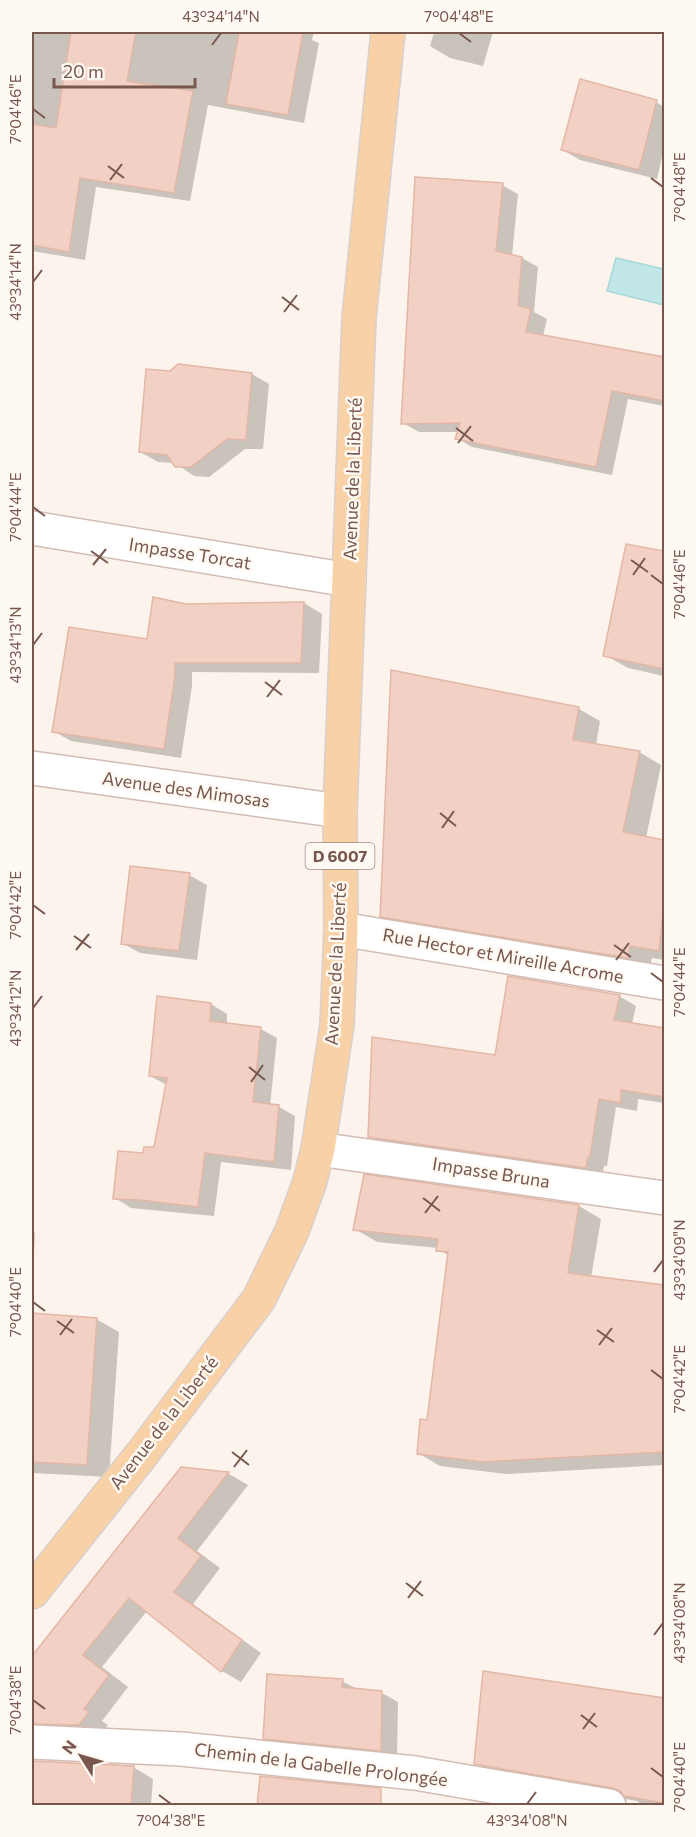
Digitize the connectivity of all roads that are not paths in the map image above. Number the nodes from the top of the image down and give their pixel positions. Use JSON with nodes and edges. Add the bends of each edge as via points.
{"nodes":[{"id":1,"x":388,"y":32,"type":"edge"},
{"id":2,"x":32,"y":528,"type":"edge"},
{"id":3,"x":349,"y":580,"type":"junction"},
{"id":4,"x":32,"y":768,"type":"edge"},
{"id":5,"x":340,"y":811,"type":"junction"},
{"id":6,"x":341,"y":929,"type":"junction"},
{"id":7,"x":664,"y":984,"type":"edge"},
{"id":8,"x":318,"y":1149,"type":"junction"},
{"id":9,"x":664,"y":1198,"type":"edge"},
{"id":10,"x":32,"y":1592,"type":"edge"},
{"id":11,"x":32,"y":1742,"type":"edge"},
{"id":12,"x":609,"y":1806,"type":"edge"}],
"edges":[{"from":1,"to":3,"type":"main road","name":"Avenue de la Liberté","number":"D 6007","via":[[359,318]]},
{"from":2,"to":3,"type":"street","name":"Impasse Torcat"},
{"from":3,"to":5,"type":"main road","name":"Avenue de la Liberté","number":"D 6007"},
{"from":4,"to":5,"type":"street","name":"Avenue des Mimosas"},
{"from":5,"to":6,"type":"main road","name":"Avenue de la Liberté","number":"D 6007"},
{"from":6,"to":7,"type":"street","name":"Rue Hector et Mireille Acrome"},
{"from":6,"to":8,"type":"main road","name":"Avenue de la Liberté","number":"D 6007","via":[[337,1025]]},
{"from":8,"to":9,"type":"street","name":"Impasse Bruna"},
{"from":8,"to":10,"type":"main road","name":"Avenue de la Liberté","number":"D 6007","via":[[292,1231],[259,1299]]},
{"from":11,"to":12,"type":"street","name":"Chemin de la Gabelle Prolongée","via":[[181,1749],[415,1773]]}]}
